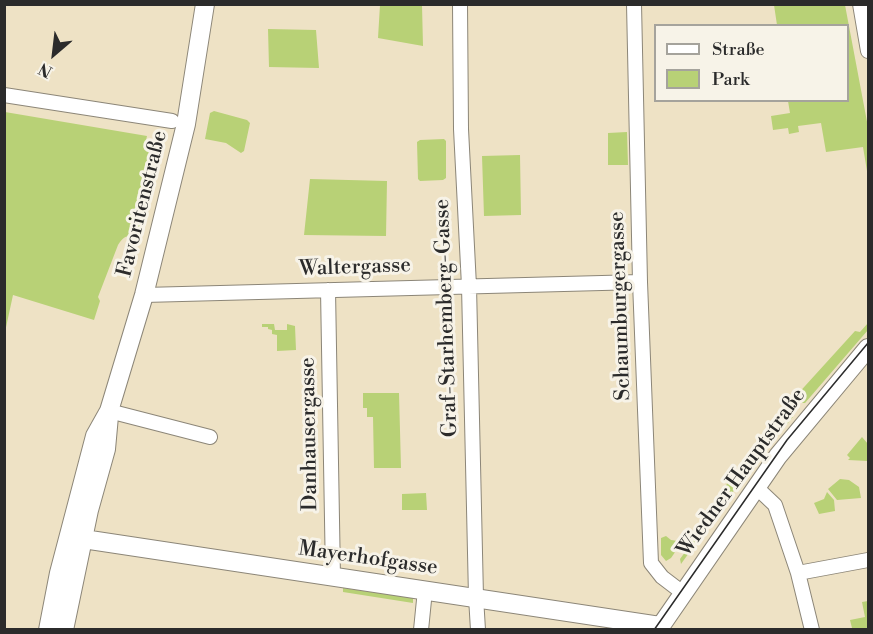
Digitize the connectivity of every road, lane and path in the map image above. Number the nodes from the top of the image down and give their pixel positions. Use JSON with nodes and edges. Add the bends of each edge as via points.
{"nodes":[{"id":1,"x":206,"y":4,"type":"edge"},
{"id":2,"x":460,"y":4,"type":"edge"},
{"id":3,"x":634,"y":4,"type":"edge"},
{"id":4,"x":860,"y":4,"type":"edge"},
{"id":5,"x":868,"y":51,"type":"edge"},
{"id":6,"x":4,"y":95,"type":"edge"},
{"id":7,"x":179,"y":123,"type":"junction"},
{"id":8,"x":640,"y":282,"type":"junction"},
{"id":9,"x":469,"y":286,"type":"junction"},
{"id":10,"x":328,"y":290,"type":"junction"},
{"id":11,"x":144,"y":295,"type":"junction"},
{"id":12,"x":868,"y":348,"type":"edge"},
{"id":13,"x":109,"y":411,"type":"junction"},
{"id":14,"x":210,"y":437,"type":"dead end"},
{"id":15,"x":756,"y":487,"type":"junction"},
{"id":16,"x":76,"y":538,"type":"junction"},
{"id":17,"x":868,"y":560,"type":"edge"},
{"id":18,"x":798,"y":573,"type":"junction"},
{"id":19,"x":333,"y":577,"type":"junction"},
{"id":20,"x":424,"y":590,"type":"junction"},
{"id":21,"x":683,"y":593,"type":"junction"},
{"id":22,"x":476,"y":597,"type":"junction"},
{"id":23,"x":659,"y":628,"type":"edge"},
{"id":24,"x":48,"y":630,"type":"edge"},
{"id":25,"x":64,"y":630,"type":"edge"},
{"id":26,"x":421,"y":630,"type":"edge"},
{"id":27,"x":478,"y":630,"type":"edge"},
{"id":28,"x":812,"y":630,"type":"edge"}],
"edges":[{"from":1,"to":7,"type":"main road","name":"Favoritenstraße"},
{"from":2,"to":9,"type":"street","name":"Graf-Starhemberg-Gasse"},
{"from":3,"to":8,"type":"street","name":"Schaumburgergasse"},
{"from":4,"to":5,"type":"street"},
{"from":6,"to":7,"type":"street"},
{"from":7,"to":11,"type":"main road","name":"Favoritenstraße"},
{"from":8,"to":9,"type":"street","name":"Waltergasse"},
{"from":8,"to":21,"type":"street","name":"Schaumburgergasse","via":[[651,563]]},
{"from":9,"to":10,"type":"street","name":"Waltergasse"},
{"from":9,"to":22,"type":"street","name":"Graf-Starhemberg-Gasse"},
{"from":10,"to":11,"type":"street","name":"Waltergasse"},
{"from":10,"to":19,"type":"street","name":"Danhausergasse"},
{"from":11,"to":13,"type":"main road","name":"Favoritenstraße"},
{"from":12,"to":15,"type":"main road","name":"Wiedner Hauptstraße"},
{"from":13,"to":14,"type":"street"},
{"from":13,"to":16,"type":"main road","name":"Favoritenstraße","via":[[106,449]]},
{"from":15,"to":18,"type":"street","via":[[775,505]]},
{"from":15,"to":21,"type":"main road","name":"Wiedner Hauptstraße"},
{"from":16,"to":19,"type":"main road","name":"Mayerhofgasse"},
{"from":16,"to":24,"type":"main road","name":"Favoritenstraße","via":[[60,573]]},
{"from":16,"to":25,"type":"main road","name":"Favoritenstraße"},
{"from":17,"to":18,"type":"street"},
{"from":18,"to":28,"type":"street"},
{"from":19,"to":20,"type":"main road","name":"Mayerhofgasse"},
{"from":20,"to":22,"type":"main road","name":"Mayerhofgasse"},
{"from":20,"to":26,"type":"street"},
{"from":21,"to":23,"type":"main road","name":"Wiedner Hauptstraße"},
{"from":22,"to":23,"type":"main road","name":"Mayerhofgasse"},
{"from":22,"to":27,"type":"street","name":"Graf-Starhemberg-Gasse"}]}
